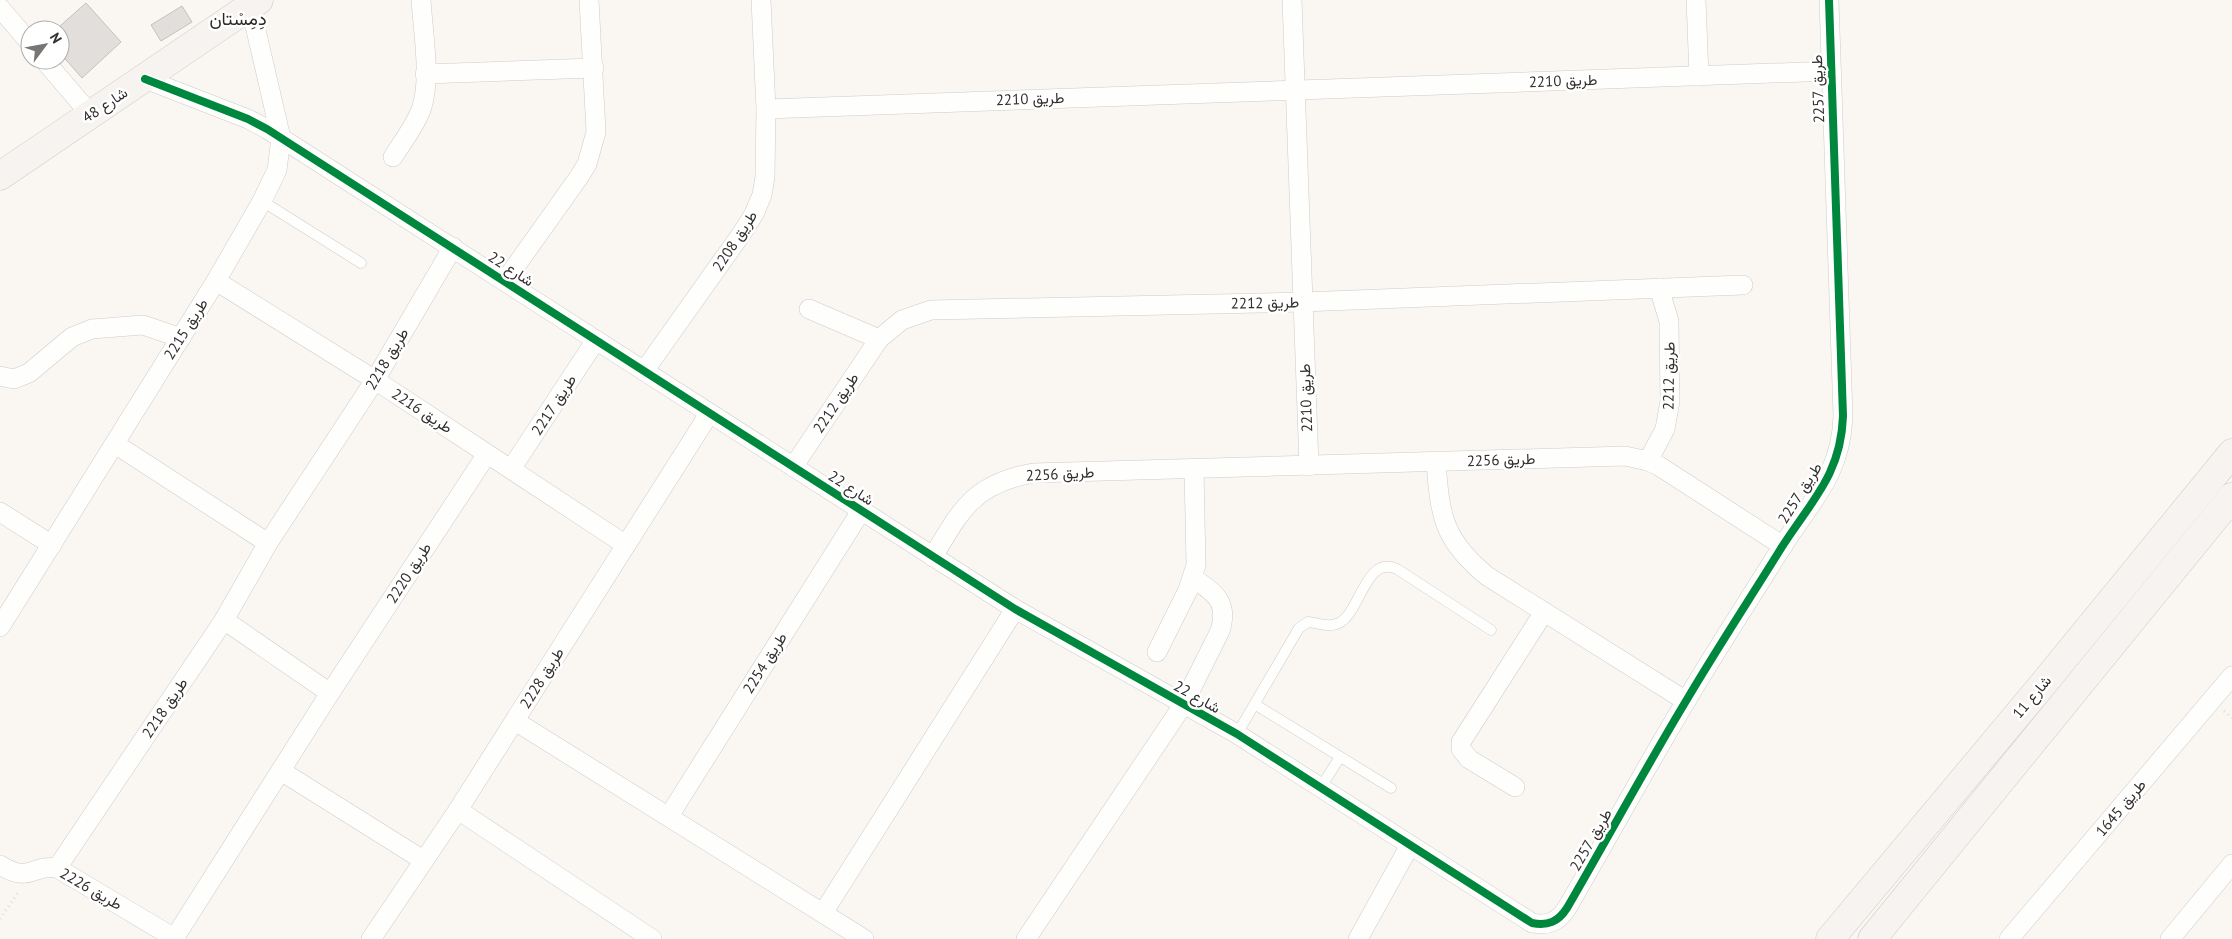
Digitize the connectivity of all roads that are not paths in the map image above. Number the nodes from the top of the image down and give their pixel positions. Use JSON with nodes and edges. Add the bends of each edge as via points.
{"nodes":[{"id":1,"x":421,"y":0,"type":"edge"},
{"id":2,"x":589,"y":0,"type":"edge"},
{"id":3,"x":761,"y":0,"type":"edge"},
{"id":4,"x":1292,"y":0,"type":"edge"},
{"id":5,"x":1696,"y":0,"type":"edge"},
{"id":6,"x":1829,"y":0,"type":"edge"},
{"id":7,"x":253,"y":2,"type":"edge"},
{"id":8,"x":2,"y":15,"type":"edge"},
{"id":9,"x":20,"y":33,"type":"edge"},
{"id":10,"x":594,"y":68,"type":"junction"},
{"id":11,"x":53,"y":70,"type":"edge"},
{"id":12,"x":1831,"y":71,"type":"junction"},
{"id":13,"x":426,"y":74,"type":"junction"},
{"id":14,"x":1699,"y":76,"type":"junction"},
{"id":15,"x":145,"y":79,"type":"junction"},
{"id":16,"x":1294,"y":89,"type":"junction"},
{"id":17,"x":766,"y":108,"type":"junction"},
{"id":18,"x":91,"y":115,"type":"junction"},
{"id":19,"x":281,"y":138,"type":"junction"},
{"id":20,"x":393,"y":157,"type":"dead end"},
{"id":21,"x":0,"y":176,"type":"edge"},
{"id":22,"x":262,"y":201,"type":"junction"},
{"id":23,"x":453,"y":247,"type":"junction"},
{"id":24,"x":361,"y":263,"type":"dead end"},
{"id":25,"x":216,"y":281,"type":"junction"},
{"id":26,"x":505,"y":281,"type":"junction"},
{"id":27,"x":1743,"y":285,"type":"dead end"},
{"id":28,"x":1659,"y":288,"type":"junction"},
{"id":29,"x":1302,"y":302,"type":"junction"},
{"id":30,"x":810,"y":309,"type":"dead end"},
{"id":31,"x":181,"y":338,"type":"junction"},
{"id":32,"x":879,"y":339,"type":"junction"},
{"id":33,"x":596,"y":340,"type":"junction"},
{"id":34,"x":644,"y":371,"type":"junction"},
{"id":35,"x":0,"y":376,"type":"edge"},
{"id":36,"x":375,"y":380,"type":"junction"},
{"id":37,"x":709,"y":414,"type":"junction"},
{"id":38,"x":115,"y":444,"type":"junction"},
{"id":39,"x":2232,"y":453,"type":"edge"},
{"id":40,"x":488,"y":454,"type":"junction"},
{"id":41,"x":1648,"y":461,"type":"junction"},
{"id":42,"x":1436,"y":462,"type":"junction"},
{"id":43,"x":1309,"y":466,"type":"junction"},
{"id":44,"x":793,"y":467,"type":"junction"},
{"id":45,"x":511,"y":469,"type":"junction"},
{"id":46,"x":1194,"y":469,"type":"junction"},
{"id":47,"x":2232,"y":496,"type":"edge"},
{"id":48,"x":861,"y":511,"type":"junction"},
{"id":49,"x":0,"y":512,"type":"edge"},
{"id":50,"x":268,"y":543,"type":"junction"},
{"id":51,"x":52,"y":545,"type":"junction"},
{"id":52,"x":626,"y":545,"type":"junction"},
{"id":53,"x":1782,"y":546,"type":"junction"},
{"id":54,"x":933,"y":557,"type":"junction"},
{"id":55,"x":1193,"y":578,"type":"junction"},
{"id":56,"x":1015,"y":609,"type":"junction"},
{"id":57,"x":1544,"y":612,"type":"junction"},
{"id":58,"x":224,"y":620,"type":"junction"},
{"id":59,"x":0,"y":627,"type":"edge"},
{"id":60,"x":1491,"y":630,"type":"dead end"},
{"id":61,"x":1157,"y":652,"type":"dead end"},
{"id":62,"x":2232,"y":676,"type":"edge"},
{"id":63,"x":330,"y":693,"type":"junction"},
{"id":64,"x":1686,"y":701,"type":"junction"},
{"id":65,"x":1256,"y":704,"type":"junction"},
{"id":66,"x":1182,"y":705,"type":"junction"},
{"id":67,"x":515,"y":721,"type":"junction"},
{"id":68,"x":1237,"y":734,"type":"junction"},
{"id":69,"x":1340,"y":757,"type":"junction"},
{"id":70,"x":281,"y":771,"type":"junction"},
{"id":71,"x":1321,"y":787,"type":"junction"},
{"id":72,"x":1391,"y":788,"type":"dead end"},
{"id":73,"x":1516,"y":788,"type":"dead end"},
{"id":74,"x":458,"y":810,"type":"junction"},
{"id":75,"x":669,"y":816,"type":"junction"},
{"id":76,"x":1410,"y":845,"type":"junction"},
{"id":77,"x":424,"y":860,"type":"junction"},
{"id":78,"x":2232,"y":864,"type":"edge"},
{"id":79,"x":0,"y":865,"type":"edge"},
{"id":80,"x":57,"y":868,"type":"junction"},
{"id":81,"x":823,"y":913,"type":"junction"},
{"id":82,"x":1541,"y":925,"type":"joint"},
{"id":83,"x":176,"y":938,"type":"edge"},
{"id":84,"x":371,"y":939,"type":"edge"},
{"id":85,"x":652,"y":939,"type":"edge"},
{"id":86,"x":864,"y":939,"type":"edge"},
{"id":87,"x":1026,"y":939,"type":"edge"},
{"id":88,"x":1358,"y":939,"type":"edge"},
{"id":89,"x":1830,"y":939,"type":"edge"},
{"id":90,"x":1872,"y":939,"type":"edge"},
{"id":91,"x":2009,"y":939,"type":"edge"},
{"id":92,"x":2170,"y":939,"type":"edge"}],
"edges":[{"from":1,"to":13,"type":"street"},
{"from":2,"to":10,"type":"street"},
{"from":3,"to":17,"type":"street","name":"طريق 2208"},
{"from":4,"to":16,"type":"street"},
{"from":5,"to":14,"type":"street"},
{"from":6,"to":12,"type":"street","name":"طريق 2257"},
{"from":7,"to":15,"type":"street","name":"شارع 48"},
{"from":7,"to":19,"type":"street","name":"طريق 2215"},
{"from":8,"to":9,"type":"street"},
{"from":10,"to":13,"type":"street"},
{"from":10,"to":26,"type":"street","via":[[596,132],[587,164]]},
{"from":11,"to":18,"type":"street"},
{"from":12,"to":14,"type":"street","name":"طريق 2210"},
{"from":12,"to":53,"type":"street","name":"طريق 2257","via":[[1842,435],[1832,471]]},
{"from":13,"to":20,"type":"street","via":[[422,108]]},
{"from":14,"to":16,"type":"street","name":"طريق 2210"},
{"from":15,"to":18,"type":"street","name":"شارع 48"},
{"from":15,"to":19,"type":"street","name":"شارع 22","via":[[248,119]]},
{"from":16,"to":17,"type":"street","name":"طريق 2210"},
{"from":16,"to":29,"type":"street","name":"طريق 2210"},
{"from":17,"to":34,"type":"street","name":"طريق 2208","via":[[765,177],[754,214]]},
{"from":18,"to":21,"type":"street","name":"شارع 48"},
{"from":19,"to":22,"type":"street","name":"طريق 2215","via":[[277,170]]},
{"from":19,"to":23,"type":"street","name":"شارع 22"},
{"from":22,"to":24,"type":"lane"},
{"from":22,"to":25,"type":"street","name":"طريق 2215"},
{"from":23,"to":26,"type":"street","name":"شارع 22"},
{"from":23,"to":36,"type":"street","name":"طريق 2218"},
{"from":25,"to":31,"type":"street","name":"طريق 2215"},
{"from":25,"to":36,"type":"street","name":"طريق 2216"},
{"from":26,"to":33,"type":"street","name":"شارع 22"},
{"from":27,"to":28,"type":"street","name":"طريق 2212"},
{"from":28,"to":29,"type":"street","name":"طريق 2212"},
{"from":28,"to":41,"type":"street","name":"طريق 2212","via":[[1669,321],[1670,401],[1665,429]]},
{"from":29,"to":32,"type":"street","name":"طريق 2212","via":[[931,310],[902,320]]},
{"from":29,"to":43,"type":"street","name":"طريق 2210"},
{"from":30,"to":32,"type":"street"},
{"from":31,"to":35,"type":"street","via":[[143,325],[92,329],[72,337],[29,373],[14,379]]},
{"from":31,"to":38,"type":"street","name":"طريق 2215"},
{"from":32,"to":44,"type":"street","name":"طريق 2212"},
{"from":33,"to":34,"type":"street","name":"شارع 22"},
{"from":33,"to":45,"type":"street","name":"طريق 2217"},
{"from":34,"to":37,"type":"street","name":"شارع 22"},
{"from":36,"to":40,"type":"street","name":"طريق 2216"},
{"from":36,"to":50,"type":"street","name":"طريق 2218"},
{"from":37,"to":44,"type":"street","name":"شارع 22"},
{"from":37,"to":52,"type":"street","name":"طريق 2228"},
{"from":38,"to":50,"type":"street"},
{"from":38,"to":51,"type":"street","name":"طريق 2215"},
{"from":39,"to":89,"type":"street","name":"شارع 11"},
{"from":40,"to":45,"type":"street","name":"طريق 2216"},
{"from":40,"to":63,"type":"street","name":"طريق 2220"},
{"from":41,"to":42,"type":"street","name":"طريق 2256","via":[[1625,456]]},
{"from":41,"to":53,"type":"street","name":"طريق 2256"},
{"from":42,"to":43,"type":"street","name":"طريق 2256"},
{"from":42,"to":57,"type":"street","via":[[1444,522],[1454,543],[1468,561],[1487,576]]},
{"from":43,"to":46,"type":"street","name":"طريق 2256"},
{"from":44,"to":48,"type":"street","name":"شارع 22"},
{"from":45,"to":52,"type":"street","name":"طريق 2216"},
{"from":46,"to":54,"type":"street","name":"طريق 2256","via":[[1033,473],[1010,477],[989,486],[971,500]]},
{"from":46,"to":55,"type":"street","via":[[1197,551]]},
{"from":47,"to":90,"type":"street","name":"شارع 11"},
{"from":48,"to":54,"type":"street","name":"شارع 22"},
{"from":48,"to":75,"type":"street","name":"طريق 2254"},
{"from":49,"to":51,"type":"street"},
{"from":50,"to":58,"type":"street","name":"طريق 2218"},
{"from":51,"to":59,"type":"street","name":"طريق 2215"},
{"from":52,"to":67,"type":"street","name":"طريق 2228"},
{"from":53,"to":64,"type":"street","name":"طريق 2257"},
{"from":54,"to":56,"type":"street","name":"شارع 22"},
{"from":55,"to":61,"type":"street"},
{"from":55,"to":66,"type":"street","via":[[1219,600],[1223,620]]},
{"from":56,"to":66,"type":"street","name":"شارع 22"},
{"from":56,"to":81,"type":"street"},
{"from":57,"to":64,"type":"street"},
{"from":57,"to":73,"type":"street","via":[[1461,742],[1461,749],[1469,759]]},
{"from":58,"to":63,"type":"street"},
{"from":58,"to":80,"type":"street","name":"طريق 2218"},
{"from":60,"to":65,"type":"lane","via":[[1392,566],[1381,567],[1373,574],[1344,620],[1331,625],[1308,622],[1299,628]]},
{"from":62,"to":91,"type":"street","name":"طريق 1645"},
{"from":63,"to":70,"type":"street","name":"طريق 2220"},
{"from":64,"to":82,"type":"street","name":"طريق 2257","via":[[1567,908],[1552,923]]},
{"from":65,"to":68,"type":"lane"},
{"from":65,"to":69,"type":"lane"},
{"from":66,"to":68,"type":"street","name":"شارع 22"},
{"from":66,"to":87,"type":"street"},
{"from":67,"to":74,"type":"street","name":"طريق 2228"},
{"from":67,"to":75,"type":"street"},
{"from":68,"to":71,"type":"street","name":"شارع 22"},
{"from":69,"to":71,"type":"lane"},
{"from":69,"to":72,"type":"lane"},
{"from":70,"to":77,"type":"street"},
{"from":70,"to":83,"type":"street","name":"طريق 2220"},
{"from":71,"to":76,"type":"street","name":"شارع 22"},
{"from":74,"to":77,"type":"street","name":"طريق 2228"},
{"from":74,"to":85,"type":"street"},
{"from":75,"to":81,"type":"street"},
{"from":76,"to":82,"type":"street","name":"شارع 22","via":[[1532,923]]},
{"from":76,"to":88,"type":"street"},
{"from":77,"to":84,"type":"street","name":"طريق 2228"},
{"from":78,"to":92,"type":"street"},
{"from":79,"to":80,"type":"street","name":"طريق 2226","via":[[13,873]]},
{"from":80,"to":83,"type":"street","name":"طريق 2226"},
{"from":81,"to":86,"type":"street"}]}
